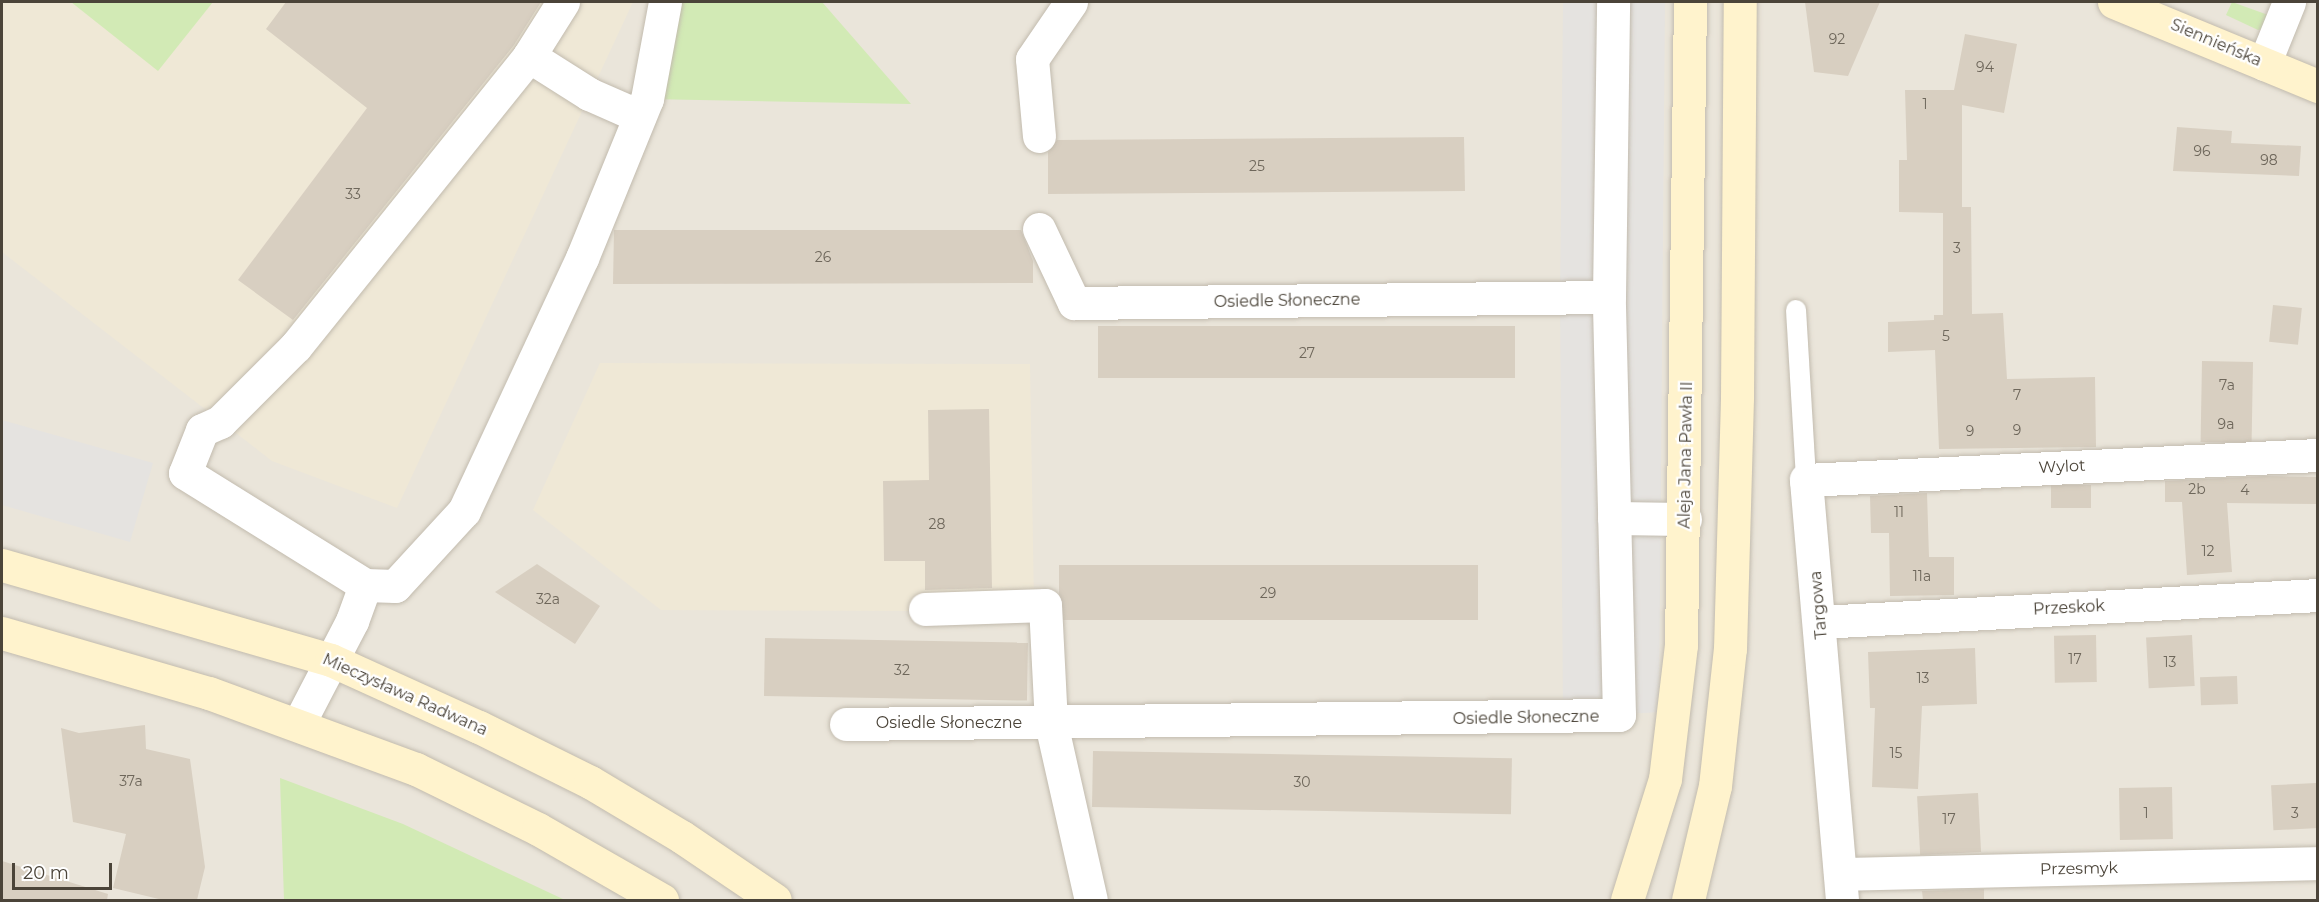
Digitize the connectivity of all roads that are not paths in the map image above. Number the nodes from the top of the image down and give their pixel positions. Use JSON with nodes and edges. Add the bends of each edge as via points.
{"nodes":[{"id":1,"x":563,"y":2,"type":"edge"},
{"id":2,"x":665,"y":2,"type":"edge"},
{"id":3,"x":1071,"y":2,"type":"edge"},
{"id":4,"x":1613,"y":2,"type":"edge"},
{"id":5,"x":1690,"y":2,"type":"edge"},
{"id":6,"x":2114,"y":2,"type":"edge"},
{"id":7,"x":2289,"y":2,"type":"edge"},
{"id":8,"x":1742,"y":4,"type":"edge"},
{"id":9,"x":529,"y":57,"type":"junction"},
{"id":10,"x":2264,"y":63,"type":"junction"},
{"id":11,"x":2318,"y":86,"type":"edge"},
{"id":12,"x":639,"y":116,"type":"junction"},
{"id":13,"x":1039,"y":136,"type":"dead end"},
{"id":14,"x":1039,"y":229,"type":"dead end"},
{"id":15,"x":1609,"y":297,"type":"junction"},
{"id":16,"x":1796,"y":310,"type":"dead end"},
{"id":17,"x":2318,"y":454,"type":"edge"},
{"id":18,"x":1806,"y":480,"type":"junction"},
{"id":19,"x":1614,"y":518,"type":"junction"},
{"id":20,"x":1685,"y":519,"type":"junction"},
{"id":21,"x":2,"y":566,"type":"edge"},
{"id":22,"x":365,"y":585,"type":"junction"},
{"id":23,"x":2318,"y":595,"type":"edge"},
{"id":24,"x":925,"y":609,"type":"dead end"},
{"id":25,"x":1820,"y":622,"type":"junction"},
{"id":26,"x":2,"y":633,"type":"edge"},
{"id":27,"x":331,"y":660,"type":"junction"},
{"id":28,"x":299,"y":723,"type":"junction"},
{"id":29,"x":1051,"y":723,"type":"junction"},
{"id":30,"x":846,"y":724,"type":"dead end"},
{"id":31,"x":2318,"y":863,"type":"edge"},
{"id":32,"x":1841,"y":887,"type":"edge"},
{"id":33,"x":756,"y":895,"type":"edge"},
{"id":34,"x":662,"y":900,"type":"edge"},
{"id":35,"x":1091,"y":900,"type":"edge"},
{"id":36,"x":1627,"y":900,"type":"edge"},
{"id":37,"x":1688,"y":900,"type":"edge"}],
"edges":[{"from":1,"to":9,"type":"street"},
{"from":2,"to":12,"type":"street","via":[[647,99]]},
{"from":3,"to":13,"type":"street","via":[[1032,59]]},
{"from":4,"to":15,"type":"street","name":"Osiedle Słoneczne"},
{"from":5,"to":20,"type":"main road","name":"Aleja Jana Pawła II"},
{"from":6,"to":10,"type":"main road","name":"Siennieńska"},
{"from":7,"to":10,"type":"street"},
{"from":8,"to":37,"type":"main road","via":[[1730,649],[1715,786]]},
{"from":9,"to":12,"type":"street","via":[[589,94]]},
{"from":9,"to":22,"type":"street","via":[[296,346],[220,422],[202,430],[185,473]]},
{"from":10,"to":11,"type":"main road","name":"Siennieńska"},
{"from":12,"to":22,"type":"street","via":[[582,258],[464,511],[395,586]]},
{"from":14,"to":15,"type":"street","name":"Osiedle Słoneczne","via":[[1074,303]]},
{"from":15,"to":19,"type":"street","name":"Osiedle Słoneczne"},
{"from":16,"to":18,"type":"lane","name":"Targowa"},
{"from":17,"to":18,"type":"street","name":"Wylot"},
{"from":18,"to":25,"type":"street","name":"Targowa"},
{"from":19,"to":20,"type":"street"},
{"from":19,"to":29,"type":"street","name":"Osiedle Słoneczne","via":[[1619,715]]},
{"from":20,"to":36,"type":"main road","name":"Aleja Jana Pawła II","via":[[1676,710],[1665,779]]},
{"from":21,"to":27,"type":"main road","name":"Mieczysława Radwana"},
{"from":22,"to":27,"type":"street"},
{"from":23,"to":25,"type":"street","name":"Przeskok"},
{"from":24,"to":29,"type":"street","via":[[1045,605]]},
{"from":25,"to":32,"type":"street","name":"Targowa"},
{"from":26,"to":28,"type":"main road"},
{"from":27,"to":28,"type":"street"},
{"from":27,"to":33,"type":"main road","name":"Mieczysława Radwana","via":[[590,782]]},
{"from":28,"to":34,"type":"main road","via":[[416,769],[538,829]]},
{"from":29,"to":30,"type":"street","name":"Osiedle Słoneczne"},
{"from":29,"to":35,"type":"street"},
{"from":31,"to":32,"type":"street","name":"Przesmyk"}]}
